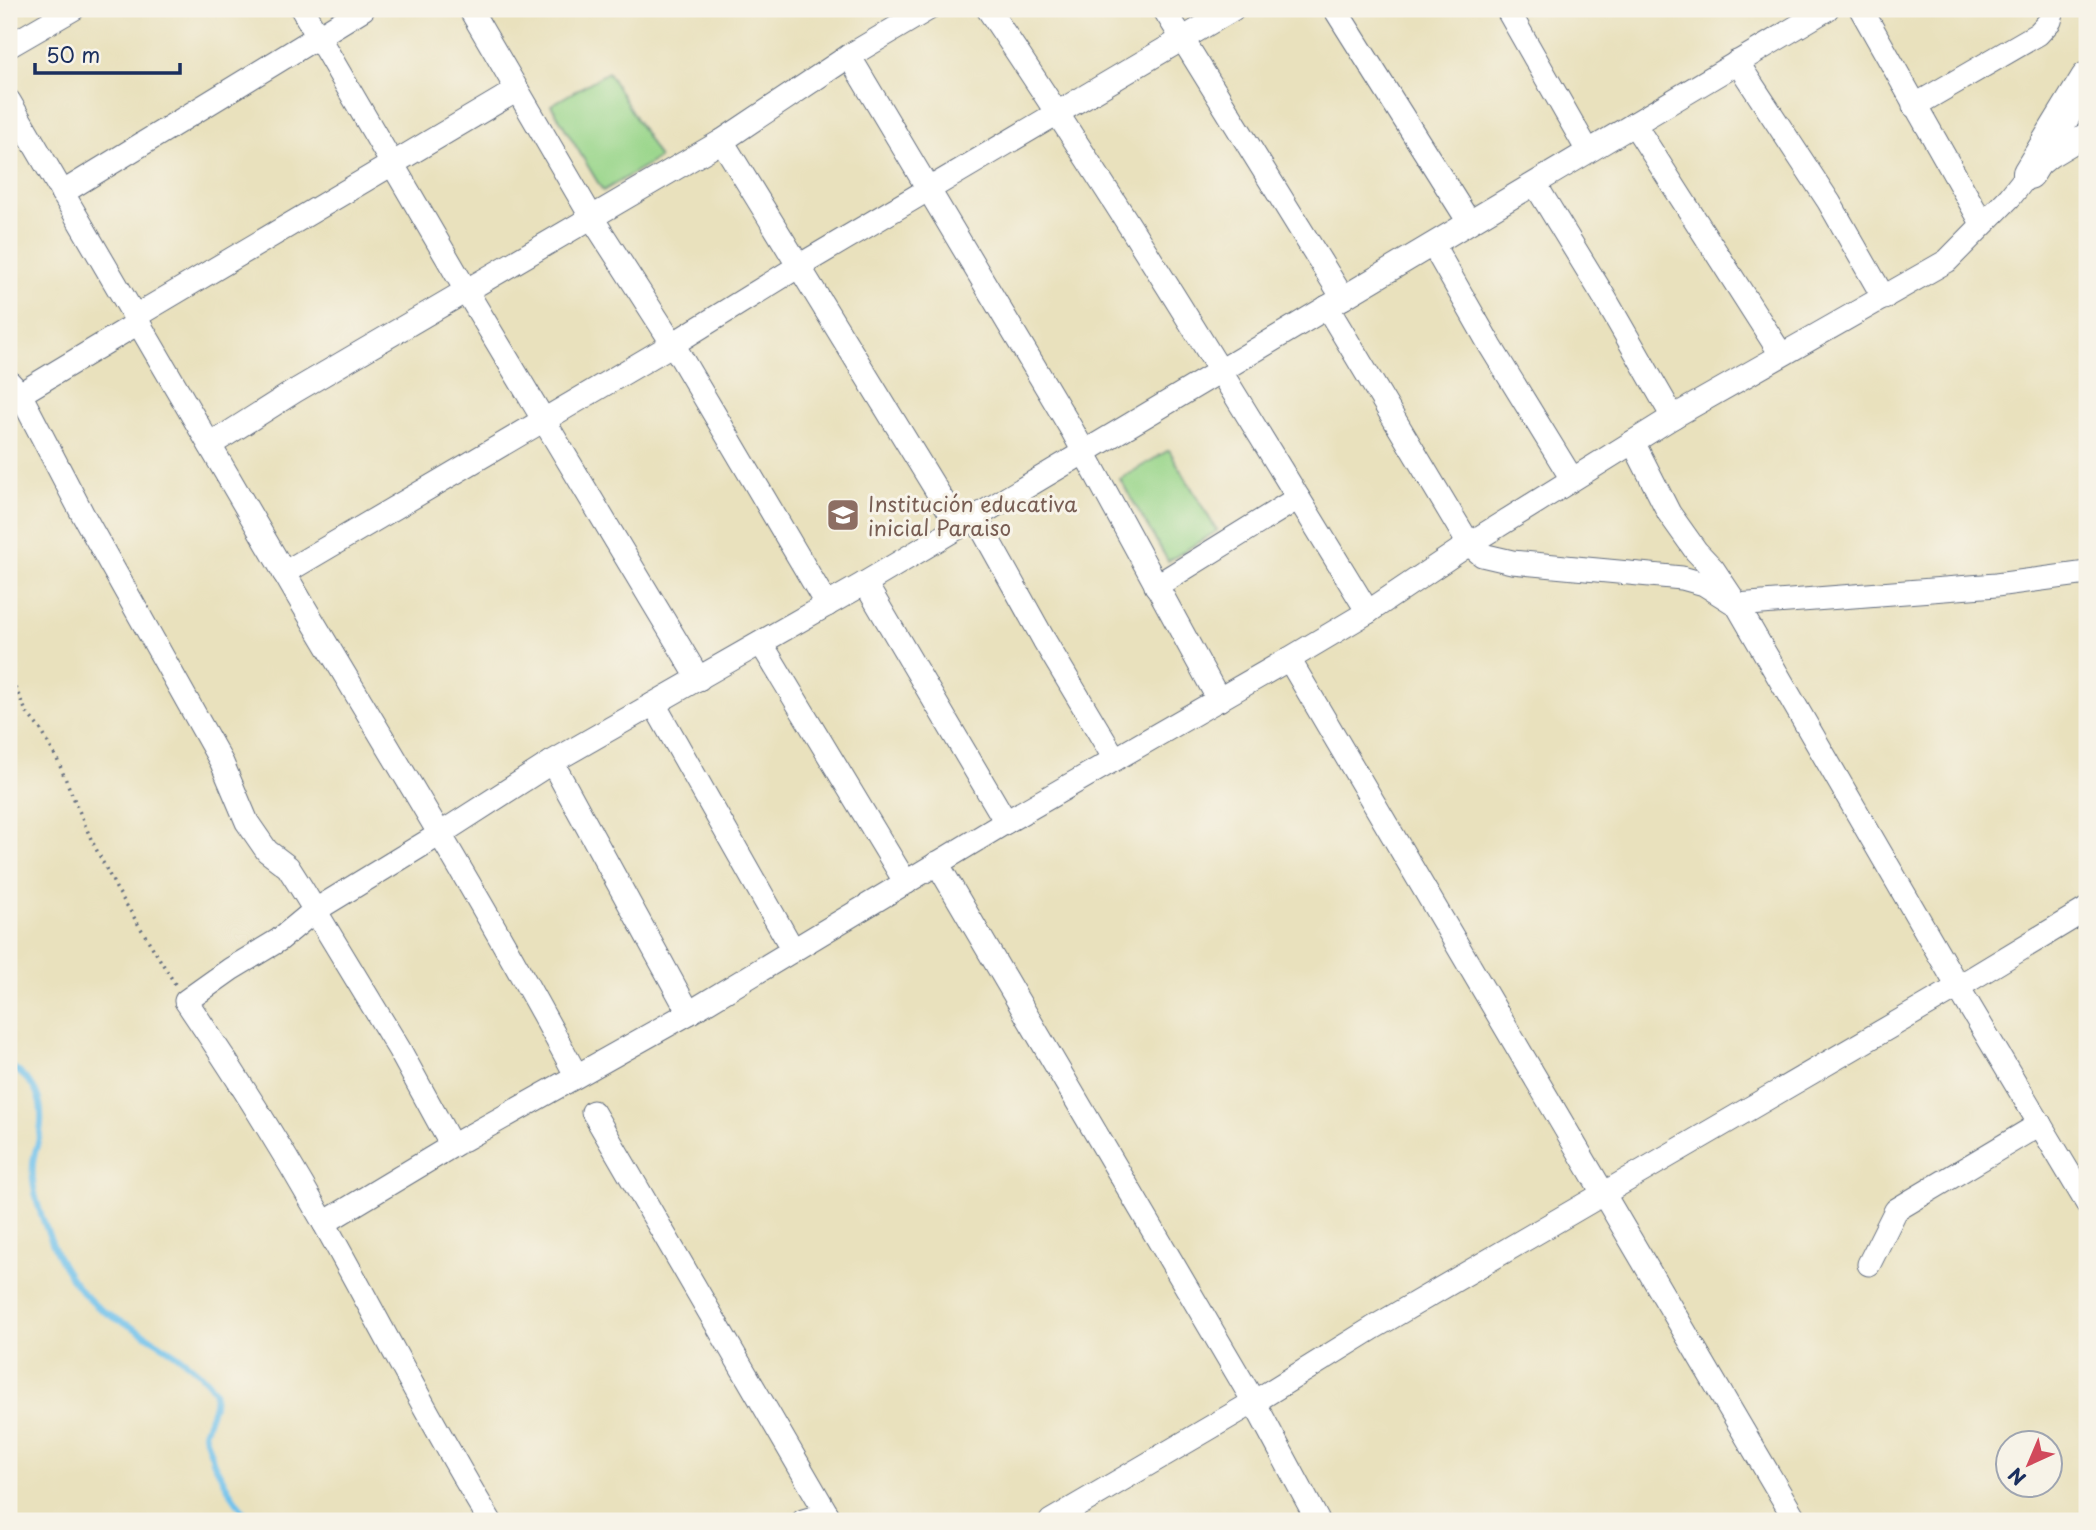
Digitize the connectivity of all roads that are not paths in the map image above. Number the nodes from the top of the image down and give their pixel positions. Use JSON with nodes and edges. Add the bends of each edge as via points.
{"nodes":[{"id":1,"x":73,"y":9,"type":"edge"},
{"id":2,"x":302,"y":9,"type":"edge"},
{"id":3,"x":363,"y":9,"type":"edge"},
{"id":4,"x":470,"y":9,"type":"edge"},
{"id":5,"x":928,"y":9,"type":"edge"},
{"id":6,"x":988,"y":9,"type":"edge"},
{"id":7,"x":1164,"y":9,"type":"edge"},
{"id":8,"x":1233,"y":9,"type":"edge"},
{"id":9,"x":1335,"y":9,"type":"edge"},
{"id":10,"x":1507,"y":9,"type":"edge"},
{"id":11,"x":1827,"y":9,"type":"edge"},
{"id":12,"x":1861,"y":9,"type":"edge"},
{"id":13,"x":2053,"y":9,"type":"edge"},
{"id":14,"x":318,"y":35,"type":"junction"},
{"id":15,"x":1182,"y":40,"type":"junction"},
{"id":16,"x":9,"y":46,"type":"edge"},
{"id":17,"x":849,"y":55,"type":"junction"},
{"id":18,"x":1738,"y":62,"type":"junction"},
{"id":19,"x":2087,"y":78,"type":"edge"},
{"id":20,"x":517,"y":90,"type":"junction"},
{"id":21,"x":9,"y":101,"type":"edge"},
{"id":22,"x":1914,"y":106,"type":"junction"},
{"id":23,"x":1059,"y":114,"type":"junction"},
{"id":24,"x":1634,"y":124,"type":"junction"},
{"id":25,"x":2087,"y":134,"type":"edge"},
{"id":26,"x":722,"y":141,"type":"junction"},
{"id":27,"x":1588,"y":151,"type":"junction"},
{"id":28,"x":393,"y":164,"type":"junction"},
{"id":29,"x":2029,"y":173,"type":"junction"},
{"id":30,"x":1535,"y":184,"type":"junction"},
{"id":31,"x":929,"y":188,"type":"junction"},
{"id":32,"x":62,"y":193,"type":"junction"},
{"id":33,"x":592,"y":218,"type":"junction"},
{"id":34,"x":1469,"y":222,"type":"junction"},
{"id":35,"x":1982,"y":223,"type":"junction"},
{"id":36,"x":1433,"y":245,"type":"junction"},
{"id":37,"x":799,"y":266,"type":"junction"},
{"id":38,"x":467,"y":292,"type":"junction"},
{"id":39,"x":1884,"y":298,"type":"junction"},
{"id":40,"x":1335,"y":302,"type":"junction"},
{"id":41,"x":136,"y":320,"type":"junction"},
{"id":42,"x":673,"y":344,"type":"junction"},
{"id":43,"x":1782,"y":354,"type":"junction"},
{"id":44,"x":1221,"y":369,"type":"junction"},
{"id":45,"x":14,"y":388,"type":"edge"},
{"id":46,"x":1673,"y":417,"type":"junction"},
{"id":47,"x":544,"y":419,"type":"junction"},
{"id":48,"x":1633,"y":442,"type":"junction"},
{"id":49,"x":210,"y":445,"type":"junction"},
{"id":50,"x":1083,"y":453,"type":"junction"},
{"id":51,"x":1572,"y":479,"type":"junction"},
{"id":52,"x":1298,"y":498,"type":"junction"},
{"id":53,"x":967,"y":522,"type":"junction"},
{"id":54,"x":1469,"y":544,"type":"junction"},
{"id":55,"x":284,"y":573,"type":"junction"},
{"id":56,"x":2087,"y":573,"type":"edge"},
{"id":57,"x":865,"y":583,"type":"junction"},
{"id":58,"x":1156,"y":586,"type":"junction"},
{"id":59,"x":827,"y":605,"type":"junction"},
{"id":60,"x":1737,"y":605,"type":"junction"},
{"id":61,"x":1368,"y":612,"type":"junction"},
{"id":62,"x":761,"y":643,"type":"junction"},
{"id":63,"x":1289,"y":659,"type":"junction"},
{"id":64,"x":699,"y":678,"type":"junction"},
{"id":65,"x":1219,"y":700,"type":"junction"},
{"id":66,"x":654,"y":704,"type":"junction"},
{"id":67,"x":1115,"y":759,"type":"junction"},
{"id":68,"x":552,"y":762,"type":"junction"},
{"id":69,"x":1006,"y":822,"type":"junction"},
{"id":70,"x":440,"y":834,"type":"junction"},
{"id":71,"x":937,"y":863,"type":"junction"},
{"id":72,"x":905,"y":883,"type":"junction"},
{"id":73,"x":2087,"y":909,"type":"edge"},
{"id":74,"x":314,"y":911,"type":"junction"},
{"id":75,"x":793,"y":950,"type":"junction"},
{"id":76,"x":1958,"y":987,"type":"junction"},
{"id":77,"x":689,"y":1013,"type":"junction"},
{"id":78,"x":576,"y":1075,"type":"junction"},
{"id":79,"x":593,"y":1112,"type":"dead end"},
{"id":80,"x":2040,"y":1124,"type":"junction"},
{"id":81,"x":452,"y":1146,"type":"junction"},
{"id":82,"x":1602,"y":1194,"type":"junction"},
{"id":83,"x":2087,"y":1203,"type":"edge"},
{"id":84,"x":324,"y":1223,"type":"junction"},
{"id":85,"x":1870,"y":1264,"type":"dead end"},
{"id":86,"x":1254,"y":1402,"type":"junction"},
{"id":87,"x":829,"y":1518,"type":"edge"},
{"id":88,"x":490,"y":1521,"type":"edge"},
{"id":89,"x":803,"y":1521,"type":"edge"},
{"id":90,"x":1051,"y":1521,"type":"edge"},
{"id":91,"x":1318,"y":1521,"type":"edge"},
{"id":92,"x":1796,"y":1521,"type":"edge"}],
"edges":[{"from":1,"to":16,"type":"street"},
{"from":2,"to":14,"type":"street"},
{"from":3,"to":14,"type":"street"},
{"from":4,"to":20,"type":"street"},
{"from":5,"to":17,"type":"street"},
{"from":6,"to":23,"type":"street"},
{"from":7,"to":15,"type":"street"},
{"from":8,"to":15,"type":"street"},
{"from":9,"to":34,"type":"street"},
{"from":10,"to":27,"type":"street"},
{"from":11,"to":18,"type":"street"},
{"from":12,"to":22,"type":"street"},
{"from":13,"to":22,"type":"street","via":[[2050,21],[2038,34]]},
{"from":14,"to":28,"type":"street"},
{"from":14,"to":32,"type":"street"},
{"from":15,"to":23,"type":"street"},
{"from":15,"to":40,"type":"street"},
{"from":17,"to":26,"type":"street"},
{"from":17,"to":31,"type":"street"},
{"from":18,"to":24,"type":"street"},
{"from":18,"to":39,"type":"street","via":[[1829,202]]},
{"from":19,"to":29,"type":"street"},
{"from":20,"to":28,"type":"street"},
{"from":20,"to":33,"type":"street"},
{"from":21,"to":32,"type":"street"},
{"from":22,"to":35,"type":"street"},
{"from":23,"to":31,"type":"street"},
{"from":23,"to":44,"type":"street"},
{"from":24,"to":27,"type":"street"},
{"from":24,"to":43,"type":"street"},
{"from":25,"to":29,"type":"street"},
{"from":26,"to":33,"type":"street"},
{"from":26,"to":37,"type":"street"},
{"from":27,"to":30,"type":"street"},
{"from":28,"to":38,"type":"street"},
{"from":28,"to":41,"type":"street"},
{"from":29,"to":35,"type":"street"},
{"from":30,"to":34,"type":"street"},
{"from":30,"to":46,"type":"street"},
{"from":31,"to":37,"type":"street"},
{"from":31,"to":50,"type":"street"},
{"from":32,"to":41,"type":"street"},
{"from":33,"to":38,"type":"street"},
{"from":33,"to":42,"type":"street"},
{"from":34,"to":36,"type":"street"},
{"from":35,"to":39,"type":"street","via":[[1947,261]]},
{"from":36,"to":40,"type":"street"},
{"from":36,"to":51,"type":"street"},
{"from":37,"to":42,"type":"street"},
{"from":37,"to":53,"type":"street"},
{"from":38,"to":47,"type":"street"},
{"from":38,"to":49,"type":"street"},
{"from":39,"to":43,"type":"street"},
{"from":40,"to":44,"type":"street"},
{"from":40,"to":54,"type":"street"},
{"from":41,"to":45,"type":"street"},
{"from":41,"to":49,"type":"street"},
{"from":42,"to":47,"type":"street"},
{"from":42,"to":59,"type":"street"},
{"from":43,"to":46,"type":"street"},
{"from":44,"to":50,"type":"street"},
{"from":44,"to":52,"type":"street"},
{"from":45,"to":74,"type":"street","via":[[222,763],[247,822],[267,851],[288,867]]},
{"from":46,"to":48,"type":"street"},
{"from":47,"to":55,"type":"street"},
{"from":47,"to":64,"type":"street"},
{"from":48,"to":51,"type":"street"},
{"from":48,"to":60,"type":"street","via":[[1669,513]]},
{"from":49,"to":55,"type":"street"},
{"from":50,"to":53,"type":"street"},
{"from":50,"to":58,"type":"street"},
{"from":51,"to":54,"type":"street"},
{"from":52,"to":58,"type":"street"},
{"from":52,"to":61,"type":"street"},
{"from":53,"to":57,"type":"street"},
{"from":53,"to":67,"type":"street"},
{"from":54,"to":60,"type":"street","via":[[1482,555],[1512,562],[1682,578],[1704,584]]},
{"from":54,"to":61,"type":"street"},
{"from":55,"to":70,"type":"street"},
{"from":56,"to":60,"type":"street","via":[[1996,585]]},
{"from":57,"to":59,"type":"street"},
{"from":57,"to":69,"type":"street"},
{"from":58,"to":65,"type":"street"},
{"from":59,"to":62,"type":"street"},
{"from":60,"to":76,"type":"street"},
{"from":61,"to":63,"type":"street"},
{"from":62,"to":64,"type":"street"},
{"from":62,"to":72,"type":"street"},
{"from":63,"to":65,"type":"street"},
{"from":63,"to":82,"type":"street"},
{"from":64,"to":66,"type":"street"},
{"from":65,"to":67,"type":"street"},
{"from":66,"to":68,"type":"street"},
{"from":66,"to":75,"type":"street"},
{"from":67,"to":69,"type":"street"},
{"from":68,"to":70,"type":"street"},
{"from":68,"to":77,"type":"street"},
{"from":69,"to":71,"type":"street"},
{"from":70,"to":74,"type":"street"},
{"from":70,"to":78,"type":"street"},
{"from":71,"to":72,"type":"street"},
{"from":71,"to":86,"type":"street"},
{"from":72,"to":75,"type":"street"},
{"from":73,"to":76,"type":"street"},
{"from":74,"to":81,"type":"street"},
{"from":74,"to":84,"type":"street","via":[[279,940],[186,1001],[247,1091]]},
{"from":75,"to":77,"type":"street"},
{"from":76,"to":80,"type":"street"},
{"from":76,"to":82,"type":"street"},
{"from":77,"to":78,"type":"street"},
{"from":78,"to":81,"type":"street"},
{"from":79,"to":87,"type":"street"},
{"from":80,"to":83,"type":"street"},
{"from":80,"to":85,"type":"street","via":[[1896,1210]]},
{"from":81,"to":84,"type":"street"},
{"from":82,"to":86,"type":"street"},
{"from":82,"to":92,"type":"street"},
{"from":84,"to":88,"type":"street","via":[[401,1369]]},
{"from":86,"to":90,"type":"street"},
{"from":86,"to":91,"type":"street"},
{"from":87,"to":89,"type":"street"}]}
